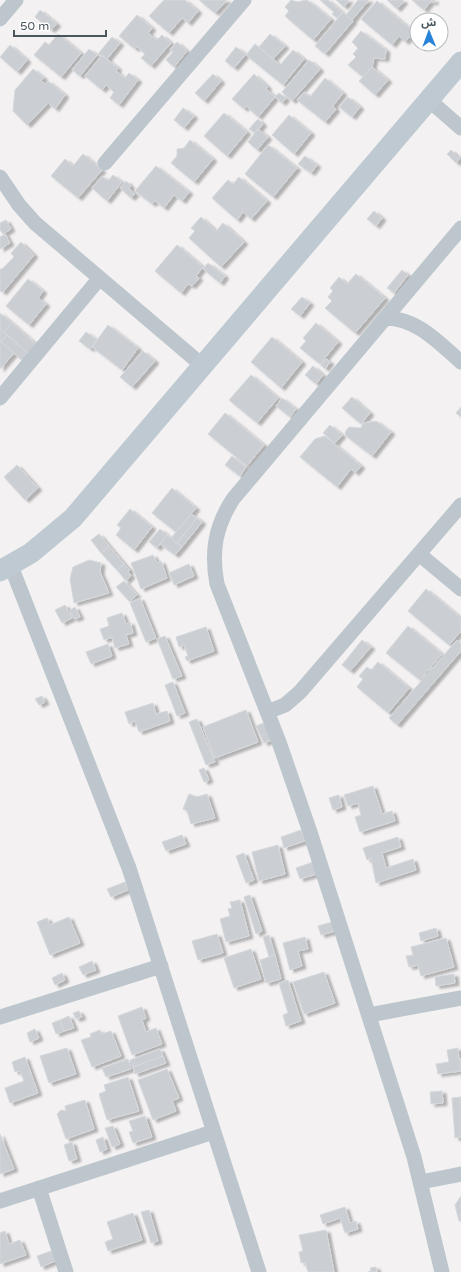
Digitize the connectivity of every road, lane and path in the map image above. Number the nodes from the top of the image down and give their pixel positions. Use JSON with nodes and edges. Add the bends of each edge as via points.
{"nodes":[{"id":1,"x":16,"y":0,"type":"edge"},
{"id":2,"x":244,"y":0,"type":"edge"},
{"id":3,"x":0,"y":19,"type":"edge"},
{"id":4,"x":461,"y":62,"type":"edge"},
{"id":5,"x":428,"y":100,"type":"junction"},
{"id":6,"x":461,"y":128,"type":"edge"},
{"id":7,"x":105,"y":163,"type":"dead end"},
{"id":8,"x":0,"y":177,"type":"edge"},
{"id":9,"x":461,"y":228,"type":"edge"},
{"id":10,"x":99,"y":279,"type":"junction"},
{"id":11,"x":404,"y":296,"type":"junction"},
{"id":12,"x":386,"y":318,"type":"junction"},
{"id":13,"x":419,"y":327,"type":"junction"},
{"id":14,"x":461,"y":362,"type":"edge"},
{"id":15,"x":203,"y":366,"type":"junction"},
{"id":16,"x":0,"y":398,"type":"edge"},
{"id":17,"x":461,"y":505,"type":"edge"},
{"id":18,"x":419,"y":554,"type":"junction"},
{"id":19,"x":5,"y":569,"type":"edge"},
{"id":20,"x":461,"y":589,"type":"edge"},
{"id":21,"x":267,"y":712,"type":"junction"},
{"id":22,"x":160,"y":966,"type":"junction"},
{"id":23,"x":461,"y":998,"type":"edge"},
{"id":24,"x":369,"y":1015,"type":"junction"},
{"id":25,"x":0,"y":1017,"type":"edge"},
{"id":26,"x":213,"y":1132,"type":"junction"},
{"id":27,"x":461,"y":1174,"type":"edge"},
{"id":28,"x":421,"y":1182,"type":"junction"},
{"id":29,"x":39,"y":1188,"type":"junction"},
{"id":30,"x":0,"y":1200,"type":"edge"},
{"id":31,"x":66,"y":1272,"type":"edge"},
{"id":32,"x":258,"y":1272,"type":"edge"},
{"id":33,"x":442,"y":1272,"type":"edge"}],
"edges":[{"from":1,"to":3,"type":"street"},
{"from":2,"to":7,"type":"street"},
{"from":4,"to":5,"type":"street"},
{"from":5,"to":6,"type":"street"},
{"from":5,"to":15,"type":"street"},
{"from":8,"to":10,"type":"street","via":[[35,223]]},
{"from":9,"to":11,"type":"street"},
{"from":10,"to":15,"type":"street"},
{"from":10,"to":16,"type":"street"},
{"from":11,"to":12,"type":"street"},
{"from":11,"to":13,"type":"street"},
{"from":12,"to":13,"type":"street","via":[[403,320]]},
{"from":12,"to":21,"type":"street","via":[[233,499],[223,514],[217,531],[213,555],[217,584]]},
{"from":13,"to":14,"type":"street"},
{"from":15,"to":19,"type":"street","via":[[73,518],[37,548]]},
{"from":17,"to":18,"type":"street"},
{"from":18,"to":20,"type":"street"},
{"from":18,"to":21,"type":"street","via":[[300,692],[285,705]]},
{"from":19,"to":22,"type":"street","via":[[112,820]]},
{"from":21,"to":24,"type":"street","via":[[300,802]]},
{"from":22,"to":25,"type":"street"},
{"from":22,"to":26,"type":"street"},
{"from":23,"to":24,"type":"street"},
{"from":24,"to":28,"type":"street"},
{"from":26,"to":29,"type":"street"},
{"from":26,"to":32,"type":"street"},
{"from":27,"to":28,"type":"street"},
{"from":28,"to":33,"type":"street"},
{"from":29,"to":30,"type":"street"},
{"from":29,"to":31,"type":"street"}]}
